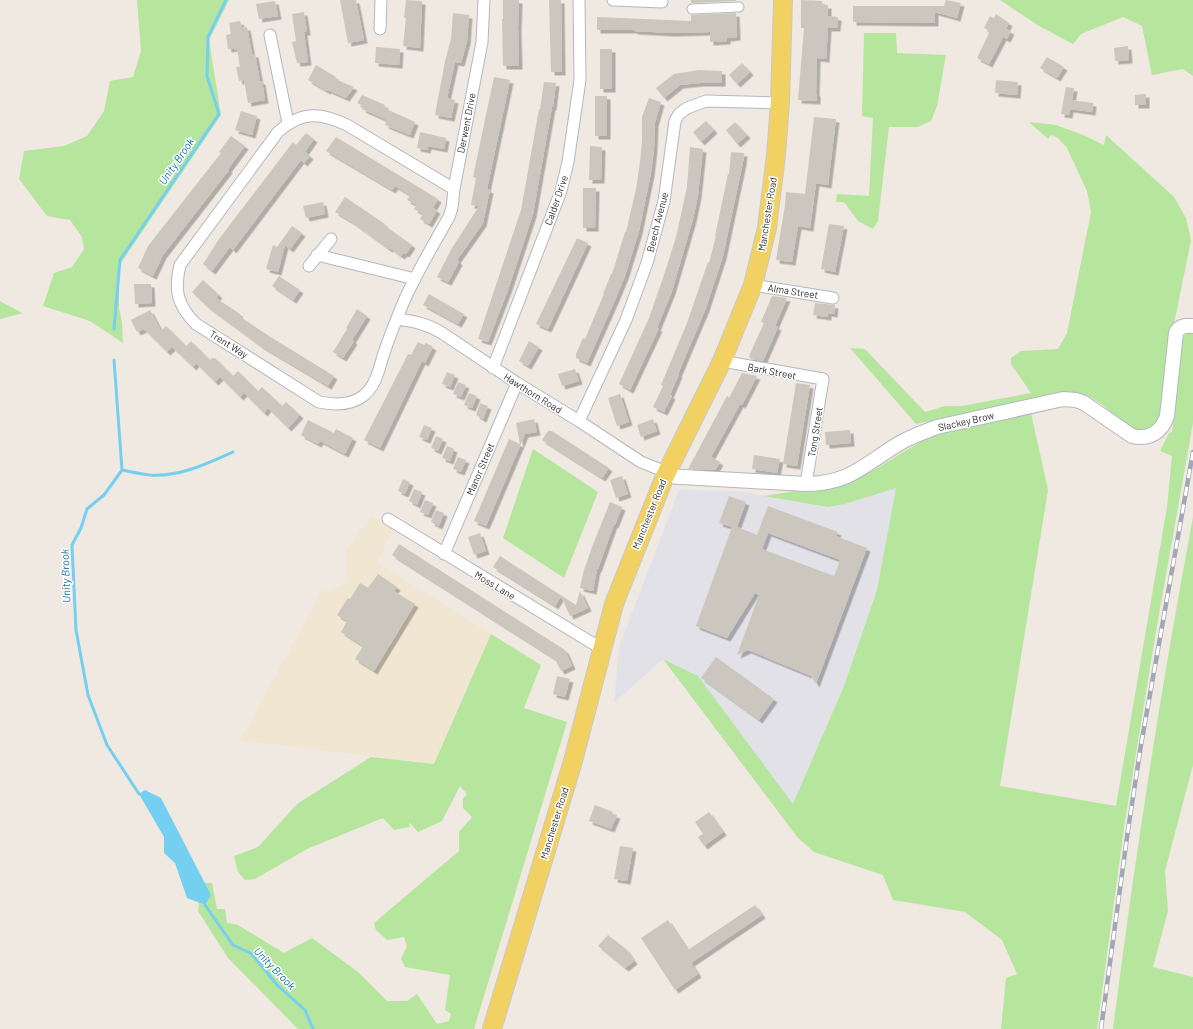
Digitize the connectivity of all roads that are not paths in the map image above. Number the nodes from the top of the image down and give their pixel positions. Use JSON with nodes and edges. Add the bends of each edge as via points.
{"nodes":[{"id":1,"x":380,"y":0,"type":"edge"},
{"id":2,"x":484,"y":0,"type":"edge"},
{"id":3,"x":579,"y":0,"type":"edge"},
{"id":4,"x":613,"y":0,"type":"edge"},
{"id":5,"x":784,"y":0,"type":"edge"},
{"id":6,"x":662,"y":2,"type":"dead end"},
{"id":7,"x":738,"y":7,"type":"dead end"},
{"id":8,"x":692,"y":9,"type":"dead end"},
{"id":9,"x":380,"y":29,"type":"dead end"},
{"id":10,"x":270,"y":35,"type":"dead end"},
{"id":11,"x":780,"y":103,"type":"junction"},
{"id":12,"x":288,"y":123,"type":"junction"},
{"id":13,"x":454,"y":189,"type":"junction"},
{"id":14,"x":331,"y":239,"type":"dead end"},
{"id":15,"x":435,"y":242,"type":"joint"},
{"id":16,"x":317,"y":256,"type":"junction"},
{"id":17,"x":309,"y":266,"type":"dead end"},
{"id":18,"x":415,"y":279,"type":"junction"},
{"id":19,"x":753,"y":285,"type":"junction"},
{"id":20,"x":833,"y":298,"type":"dead end"},
{"id":21,"x":397,"y":319,"type":"junction"},
{"id":22,"x":1188,"y":326,"type":"edge"},
{"id":23,"x":722,"y":361,"type":"junction"},
{"id":24,"x":493,"y":368,"type":"junction"},
{"id":25,"x":823,"y":379,"type":"joint"},
{"id":26,"x":517,"y":383,"type":"junction"},
{"id":27,"x":579,"y":421,"type":"junction"},
{"id":28,"x":666,"y":474,"type":"junction"},
{"id":29,"x":806,"y":484,"type":"junction"},
{"id":30,"x":388,"y":519,"type":"dead end"},
{"id":31,"x":444,"y":554,"type":"junction"},
{"id":32,"x":602,"y":649,"type":"junction"},
{"id":33,"x":492,"y":1029,"type":"edge"}],
"edges":[{"from":1,"to":9,"type":"street"},
{"from":2,"to":13,"type":"street","name":"Derwent Drive","via":[[482,42]]},
{"from":3,"to":24,"type":"street","name":"Calder Drive","via":[[580,80],[568,162],[561,191]]},
{"from":4,"to":6,"type":"street"},
{"from":5,"to":11,"type":"main road","name":"Manchester Road"},
{"from":7,"to":8,"type":"street"},
{"from":10,"to":12,"type":"street"},
{"from":11,"to":19,"type":"main road","name":"Manchester Road","via":[[767,228]]},
{"from":11,"to":27,"type":"street","name":"Beech Avenue","via":[[706,102],[691,106],[679,114],[675,121],[664,201],[647,263],[626,320]]},
{"from":12,"to":13,"type":"street","name":"Trent Way","via":[[301,117],[332,117]]},
{"from":12,"to":21,"type":"street","name":"Trent Way","via":[[278,132],[180,265],[177,278],[179,302],[196,324],[319,402],[330,405],[352,402],[369,390],[375,382]]},
{"from":13,"to":15,"type":"street","name":"Derwent Drive","via":[[452,208]]},
{"from":14,"to":16,"type":"street"},
{"from":15,"to":18,"type":"street","name":"Trent Way"},
{"from":16,"to":17,"type":"street"},
{"from":16,"to":18,"type":"street"},
{"from":18,"to":21,"type":"street","name":"Trent Way"},
{"from":19,"to":20,"type":"street","name":"Alma Street"},
{"from":19,"to":23,"type":"main road","name":"Manchester Road"},
{"from":21,"to":24,"type":"street","name":"Hawthorn Road","via":[[429,325]]},
{"from":22,"to":29,"type":"street","name":"Slackey Brow","via":[[1177,330],[1176,333],[1165,421],[1159,430],[1150,436],[1138,437],[1127,433],[1084,403],[1070,399],[1057,400],[922,432],[848,477],[828,483]]},
{"from":23,"to":25,"type":"street","name":"Bark Street"},
{"from":23,"to":28,"type":"main road","name":"Manchester Road"},
{"from":24,"to":26,"type":"street","name":"Hawthorn Road"},
{"from":25,"to":29,"type":"street","name":"Tong Street"},
{"from":26,"to":27,"type":"street","name":"Hawthorn Road"},
{"from":26,"to":31,"type":"street","name":"Manor Street"},
{"from":27,"to":28,"type":"street","name":"Hawthorn Road","via":[[641,462]]},
{"from":28,"to":29,"type":"street","name":"Slackey Brow"},
{"from":28,"to":32,"type":"main road","name":"Manchester Road","via":[[614,604]]},
{"from":30,"to":31,"type":"street","name":"Moss Lane"},
{"from":31,"to":32,"type":"street","name":"Moss Lane"},
{"from":32,"to":33,"type":"main road","name":"Manchester Road","via":[[573,761]]}]}
